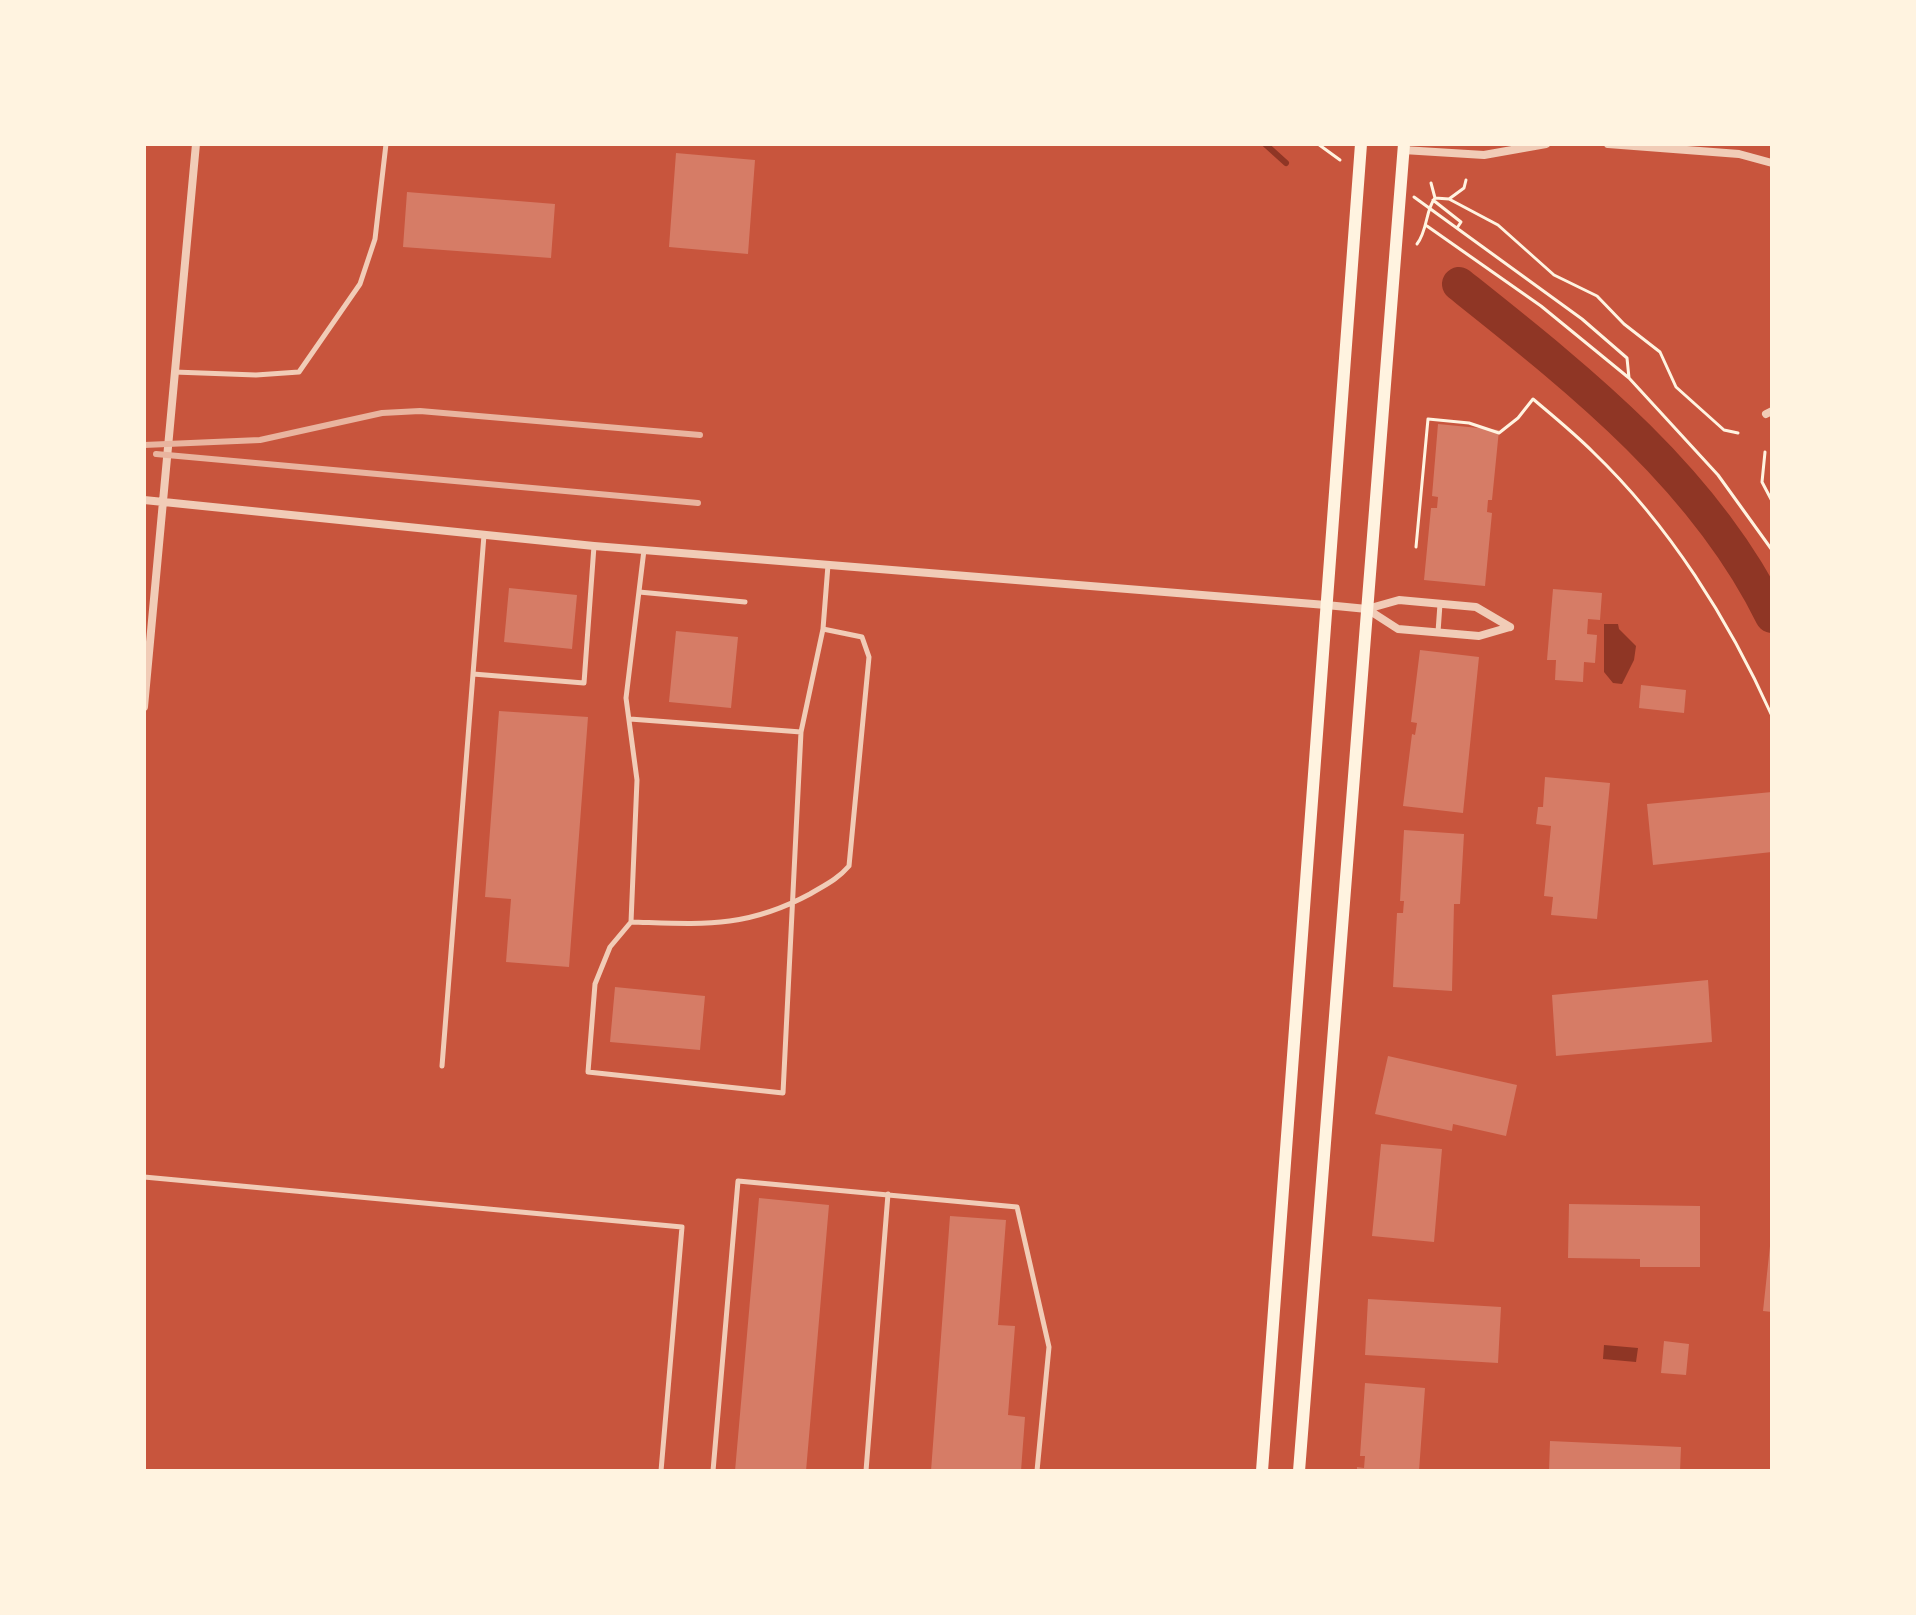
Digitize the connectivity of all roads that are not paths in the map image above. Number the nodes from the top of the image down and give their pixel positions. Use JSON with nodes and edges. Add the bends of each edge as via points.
{"nodes":[{"id":1,"x":196,"y":144,"type":"edge"},
{"id":2,"x":386,"y":144,"type":"edge"},
{"id":3,"x":1361,"y":144,"type":"edge"},
{"id":4,"x":1546,"y":144,"type":"edge"},
{"id":5,"x":1608,"y":144,"type":"edge"},
{"id":6,"x":1400,"y":146,"type":"edge"},
{"id":7,"x":1772,"y":163,"type":"edge"},
{"id":8,"x":174,"y":372,"type":"junction"},
{"id":9,"x":144,"y":500,"type":"edge"},
{"id":10,"x":162,"y":502,"type":"junction"},
{"id":11,"x":484,"y":535,"type":"junction"},
{"id":12,"x":594,"y":546,"type":"junction"},
{"id":13,"x":644,"y":550,"type":"junction"},
{"id":14,"x":828,"y":565,"type":"junction"},
{"id":15,"x":639,"y":592,"type":"junction"},
{"id":16,"x":745,"y":602,"type":"dead end"},
{"id":17,"x":1440,"y":604,"type":"junction"},
{"id":18,"x":1326,"y":605,"type":"junction"},
{"id":19,"x":1367,"y":609,"type":"junction"},
{"id":20,"x":823,"y":629,"type":"junction"},
{"id":21,"x":1438,"y":632,"type":"junction"},
{"id":22,"x":473,"y":674,"type":"junction"},
{"id":23,"x":144,"y":707,"type":"edge"},
{"id":24,"x":630,"y":719,"type":"junction"},
{"id":25,"x":801,"y":732,"type":"junction"},
{"id":26,"x":791,"y":904,"type":"junction"},
{"id":27,"x":631,"y":922,"type":"junction"},
{"id":28,"x":442,"y":1066,"type":"dead end"},
{"id":29,"x":144,"y":1177,"type":"edge"},
{"id":30,"x":888,"y":1194,"type":"junction"},
{"id":31,"x":661,"y":1471,"type":"edge"},
{"id":32,"x":713,"y":1471,"type":"edge"},
{"id":33,"x":866,"y":1471,"type":"edge"},
{"id":34,"x":1037,"y":1471,"type":"edge"},
{"id":35,"x":1262,"y":1471,"type":"edge"},
{"id":36,"x":1299,"y":1471,"type":"edge"}],
"edges":[{"from":1,"to":8,"type":"street"},
{"from":2,"to":8,"type":"lane","via":[[375,239],[360,284],[299,372]]},
{"from":3,"to":18,"type":"main road"},
{"from":4,"to":6,"type":"street","via":[[1484,155]]},
{"from":5,"to":7,"type":"street","via":[[1739,154]]},
{"from":6,"to":19,"type":"main road"},
{"from":8,"to":10,"type":"street"},
{"from":9,"to":10,"type":"street"},
{"from":10,"to":11,"type":"street"},
{"from":10,"to":23,"type":"street"},
{"from":11,"to":12,"type":"street"},
{"from":11,"to":22,"type":"lane"},
{"from":12,"to":13,"type":"street"},
{"from":12,"to":22,"type":"lane","via":[[584,683]]},
{"from":13,"to":14,"type":"street"},
{"from":13,"to":15,"type":"lane"},
{"from":14,"to":18,"type":"street"},
{"from":14,"to":20,"type":"lane"},
{"from":15,"to":16,"type":"lane"},
{"from":15,"to":24,"type":"lane","via":[[626,698]]},
{"from":17,"to":19,"type":"street","via":[[1399,600]]},
{"from":17,"to":21,"type":"lane"},
{"from":17,"to":21,"type":"street","via":[[1476,607],[1510,627],[1479,636]]},
{"from":18,"to":19,"type":"street"},
{"from":18,"to":35,"type":"main road"},
{"from":19,"to":21,"type":"street","via":[[1398,629]]},
{"from":19,"to":36,"type":"main road"},
{"from":20,"to":25,"type":"lane"},
{"from":20,"to":26,"type":"lane","via":[[862,637],[869,657],[854,844],[849,866],[839,878]]},
{"from":22,"to":28,"type":"lane"},
{"from":24,"to":25,"type":"lane"},
{"from":24,"to":27,"type":"lane","via":[[637,780]]},
{"from":25,"to":26,"type":"lane"},
{"from":26,"to":27,"type":"lane","via":[[749,920]]},
{"from":26,"to":27,"type":"lane","via":[[783,1093],[588,1072],[595,984],[610,947]]},
{"from":29,"to":31,"type":"lane","via":[[682,1227]]},
{"from":30,"to":32,"type":"lane","via":[[738,1181]]},
{"from":30,"to":33,"type":"lane"},
{"from":30,"to":34,"type":"lane","via":[[1017,1207],[1049,1347]]}]}
